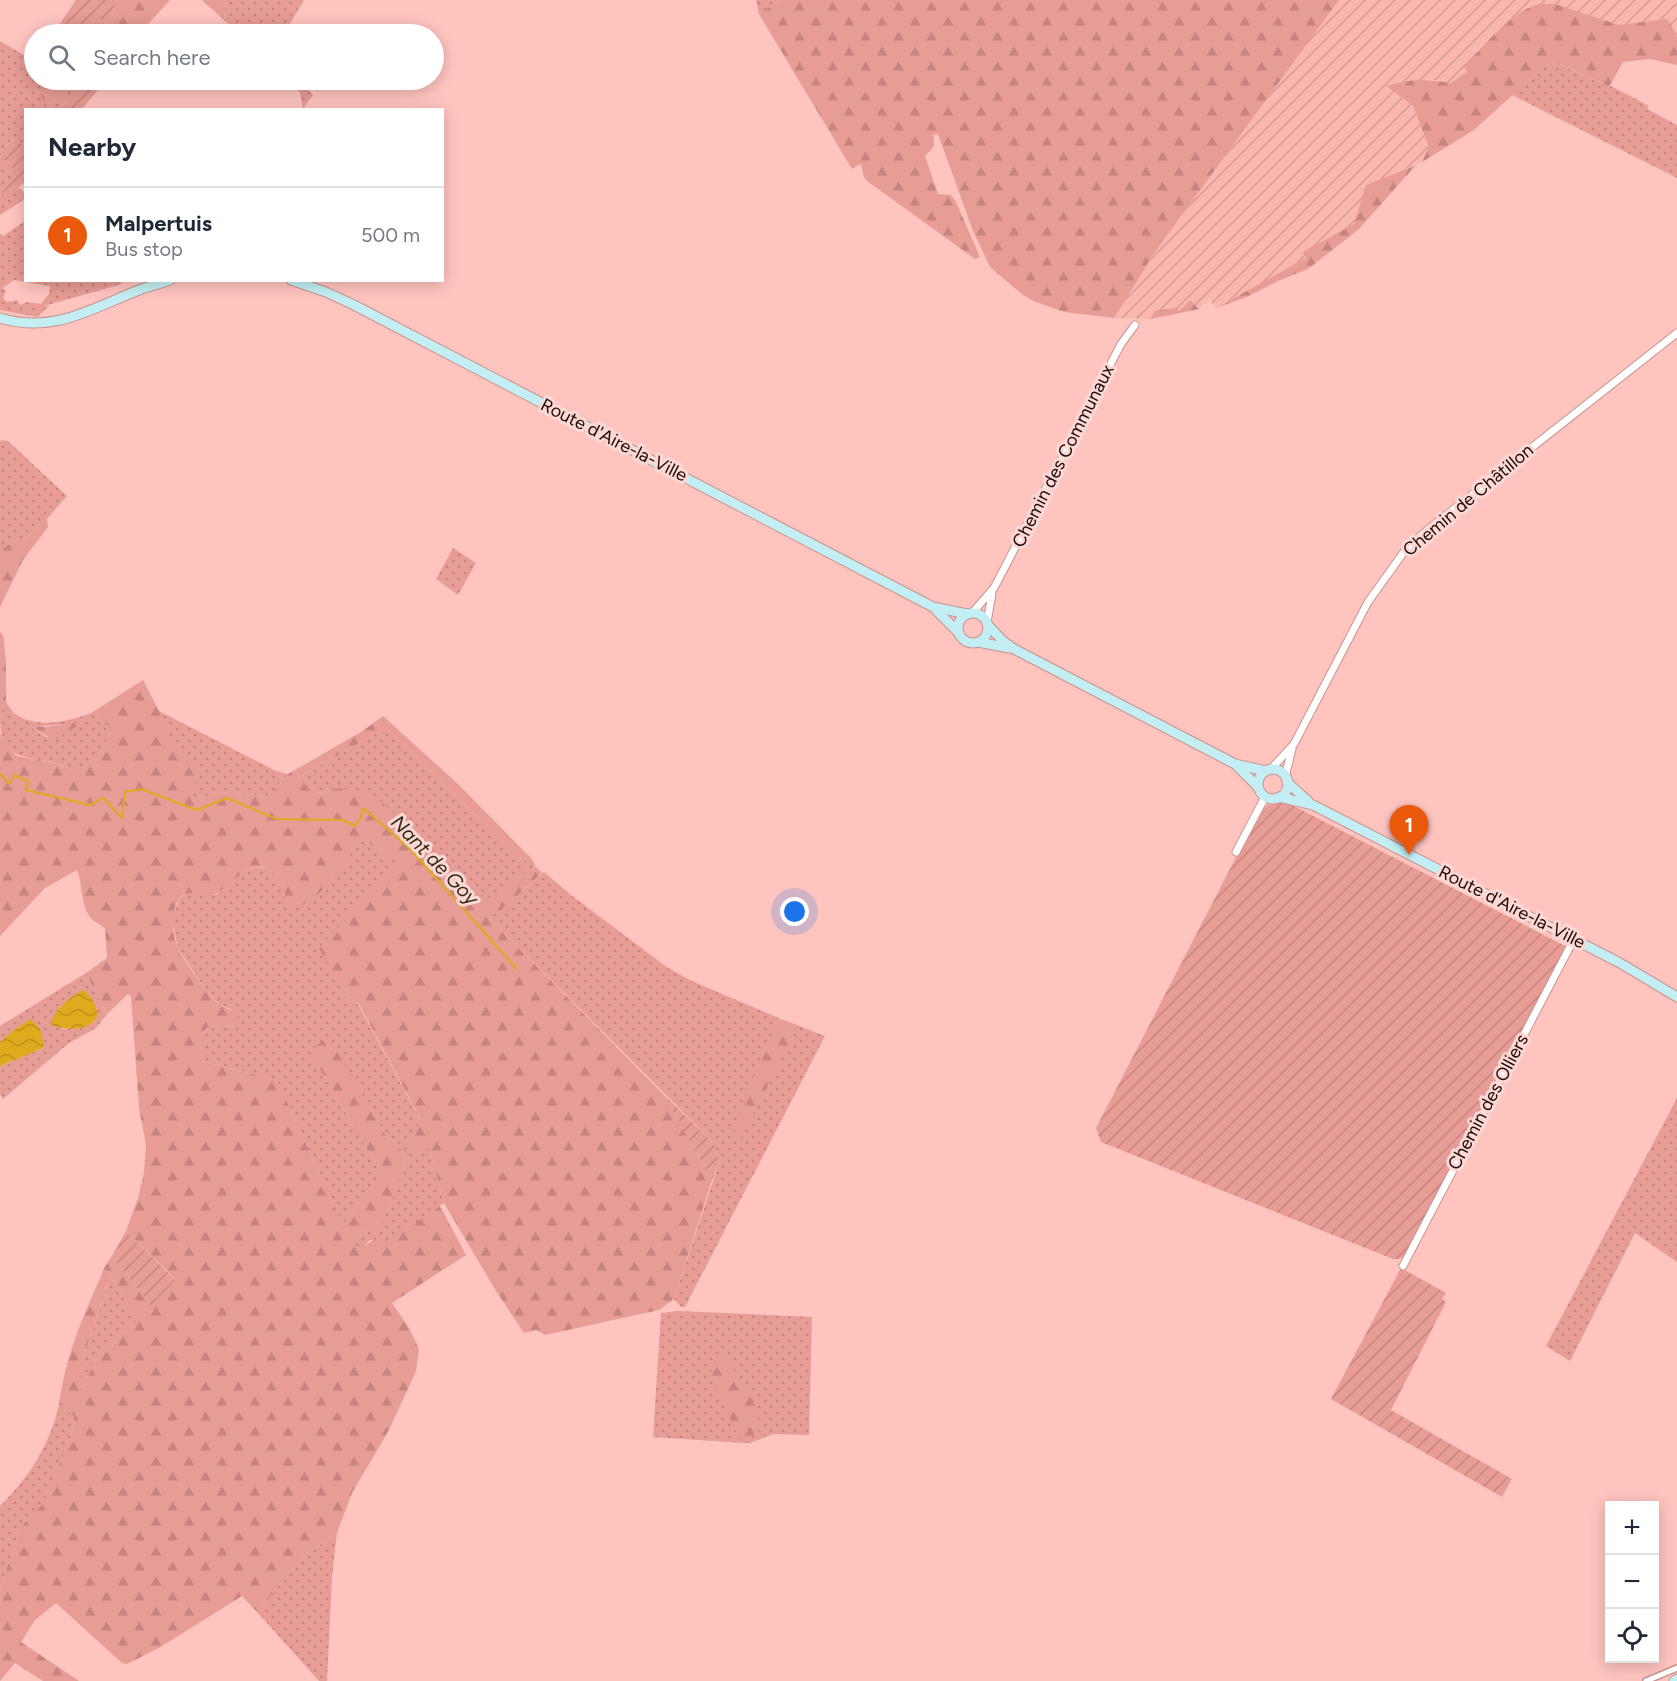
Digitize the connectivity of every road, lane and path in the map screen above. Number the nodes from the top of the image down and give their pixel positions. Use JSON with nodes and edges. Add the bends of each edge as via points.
{"nodes":[{"id":1,"x":164,"y":282,"type":"edge"},
{"id":2,"x":297,"y":282,"type":"edge"},
{"id":3,"x":0,"y":318,"type":"edge"},
{"id":4,"x":1135,"y":325,"type":"dead end"},
{"id":5,"x":1677,"y":333,"type":"edge"},
{"id":6,"x":994,"y":588,"type":"junction"},
{"id":7,"x":933,"y":607,"type":"junction"},
{"id":8,"x":969,"y":614,"type":"junction"},
{"id":9,"x":987,"y":623,"type":"junction"},
{"id":10,"x":959,"y":633,"type":"junction"},
{"id":11,"x":978,"y":642,"type":"junction"},
{"id":12,"x":1014,"y":649,"type":"junction"},
{"id":13,"x":1294,"y":744,"type":"junction"},
{"id":14,"x":1235,"y":764,"type":"junction"},
{"id":15,"x":1269,"y":770,"type":"junction"},
{"id":16,"x":1286,"y":779,"type":"junction"},
{"id":17,"x":1258,"y":787,"type":"junction"},
{"id":18,"x":1265,"y":797,"type":"junction"},
{"id":19,"x":1279,"y":797,"type":"junction"},
{"id":20,"x":1312,"y":805,"type":"junction"},
{"id":21,"x":1236,"y":852,"type":"dead end"},
{"id":22,"x":1574,"y":939,"type":"junction"},
{"id":23,"x":1677,"y":997,"type":"edge"},
{"id":24,"x":1402,"y":1266,"type":"dead end"},
{"id":25,"x":1677,"y":1668,"type":"edge"},
{"id":26,"x":1646,"y":1681,"type":"edge"}],
"edges":[{"from":1,"to":3,"type":"main road","via":[[54,323],[34,325]]},
{"from":2,"to":7,"type":"main road","name":"Route d'Aire-la-Ville","via":[[364,310]]},
{"from":4,"to":6,"type":"street","name":"Chemin des Communaux","via":[[1120,344]]},
{"from":5,"to":13,"type":"street","name":"Chemin de Châtillon","via":[[1406,549],[1368,602]]},
{"from":6,"to":8,"type":"street","name":"Chemin des Communaux"},
{"from":6,"to":9,"type":"street","name":"Chemin des Communaux"},
{"from":7,"to":8,"type":"main road","name":"Route d'Aire-la-Ville"},
{"from":7,"to":10,"type":"main road","name":"Route d'Aire-la-Ville"},
{"from":8,"to":9,"type":"main road","via":[[982,616]]},
{"from":8,"to":10,"type":"main road","via":[[960,622]]},
{"from":9,"to":11,"type":"main road","via":[[986,635]]},
{"from":9,"to":12,"type":"main road"},
{"from":10,"to":11,"type":"main road","via":[[967,641]]},
{"from":11,"to":12,"type":"main road"},
{"from":12,"to":14,"type":"main road"},
{"from":13,"to":15,"type":"street","name":"Chemin de Châtillon"},
{"from":13,"to":16,"type":"street","name":"Chemin de Châtillon"},
{"from":14,"to":15,"type":"main road"},
{"from":14,"to":17,"type":"main road"},
{"from":15,"to":16,"type":"main road","via":[[1280,771]]},
{"from":15,"to":17,"type":"main road","via":[[1258,779]]},
{"from":16,"to":19,"type":"main road","via":[[1286,790]]},
{"from":16,"to":20,"type":"main road","name":"Route d'Aire-la-Ville"},
{"from":17,"to":18,"type":"main road"},
{"from":18,"to":19,"type":"main road"},
{"from":18,"to":21,"type":"street"},
{"from":19,"to":20,"type":"main road","name":"Route d'Aire-la-Ville"},
{"from":20,"to":22,"type":"main road","name":"Route d'Aire-la-Ville"},
{"from":22,"to":23,"type":"main road","name":"Route d'Aire-la-Ville"},
{"from":22,"to":24,"type":"street","name":"Chemin des Olliers"},
{"from":25,"to":26,"type":"street"}]}
